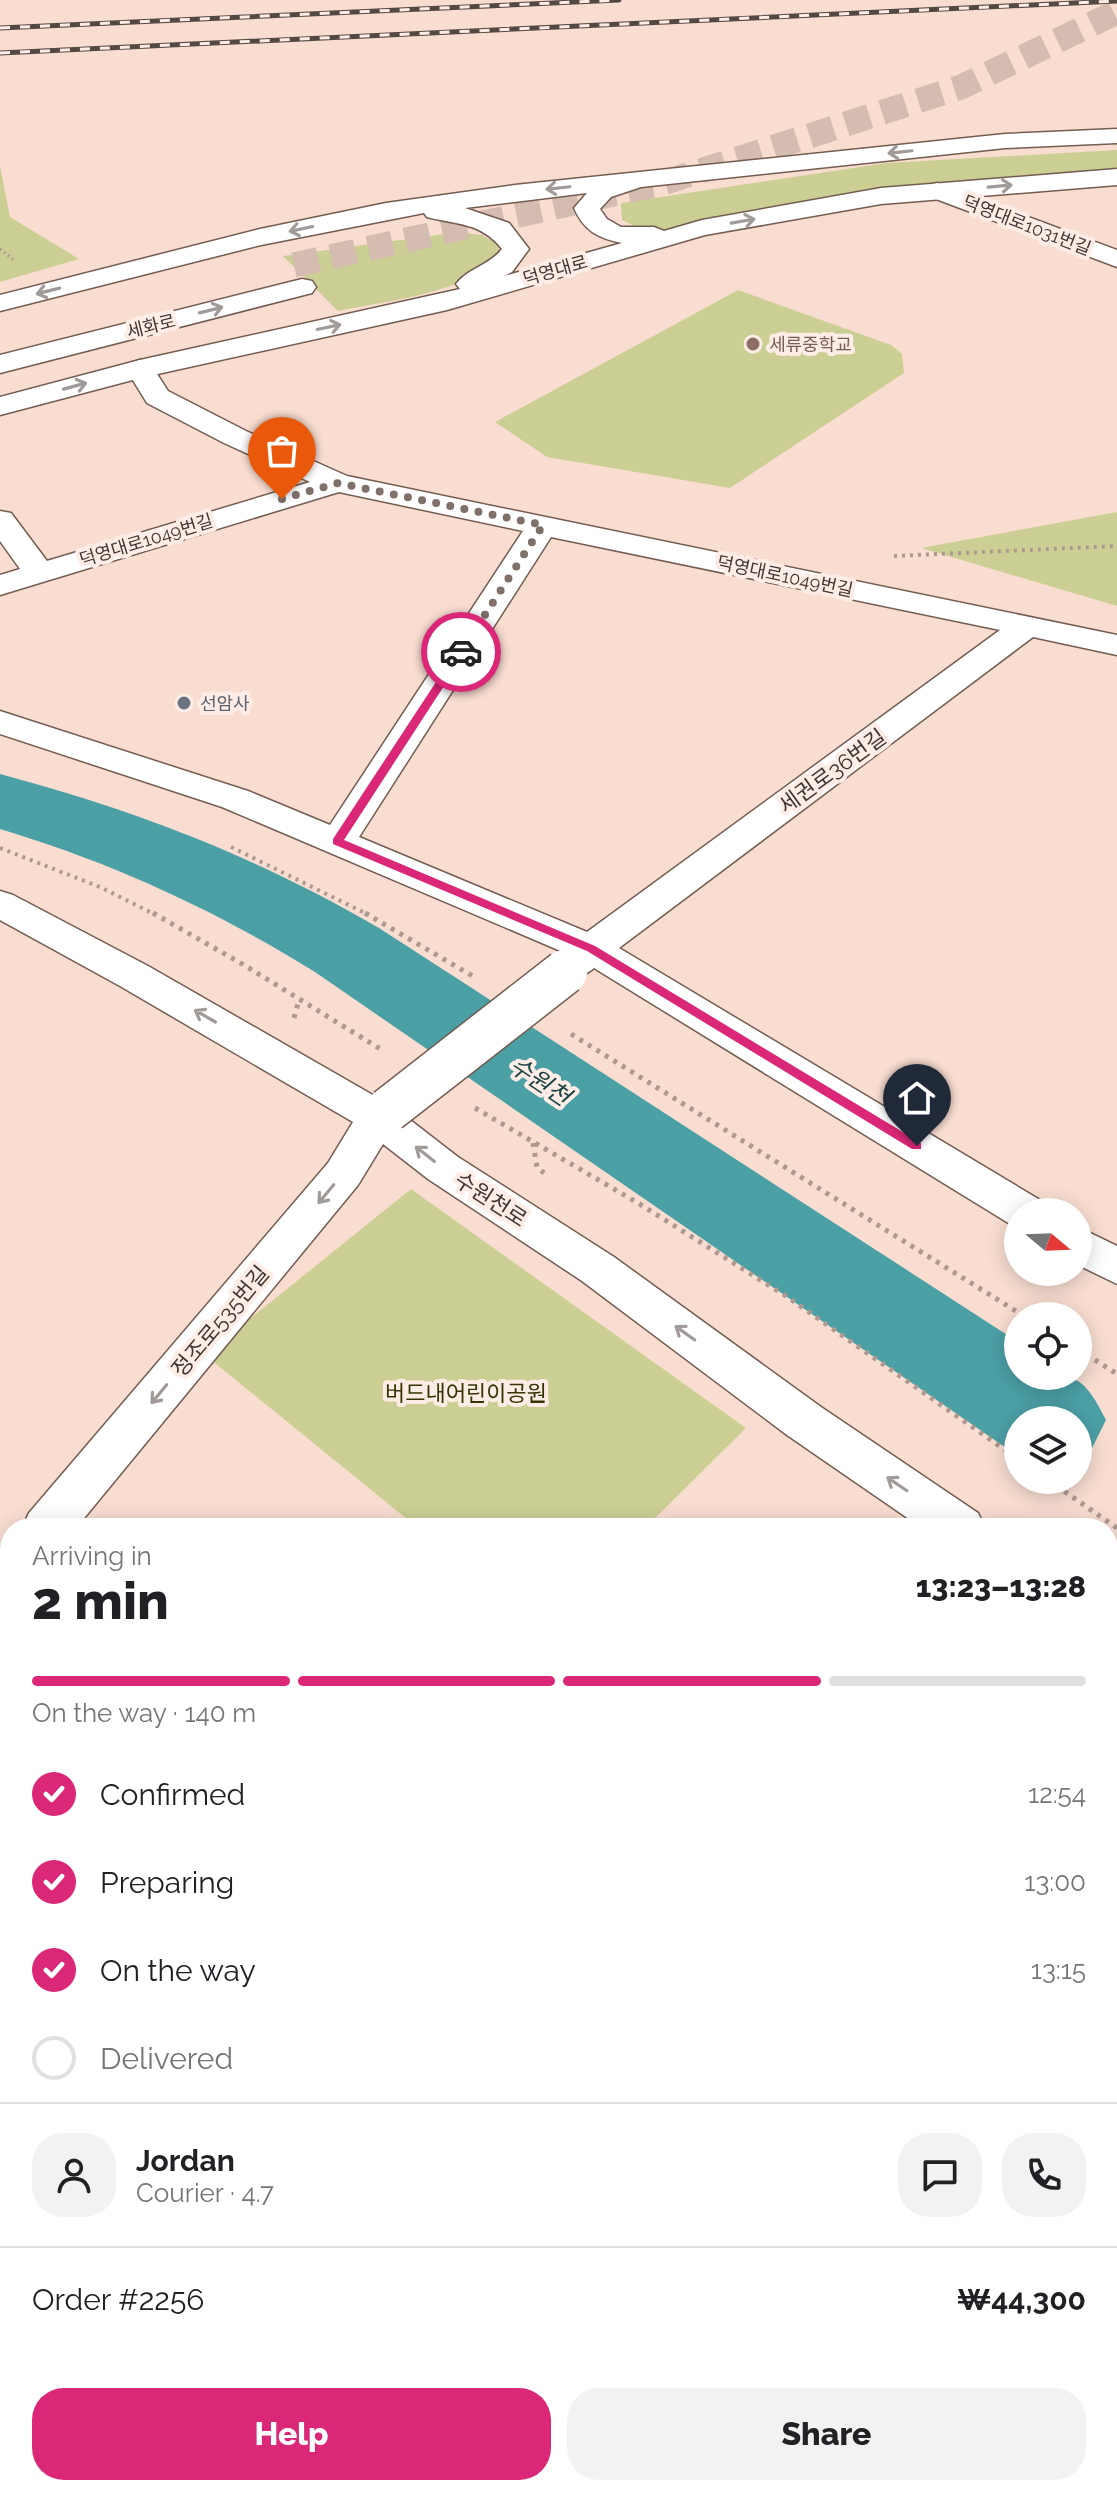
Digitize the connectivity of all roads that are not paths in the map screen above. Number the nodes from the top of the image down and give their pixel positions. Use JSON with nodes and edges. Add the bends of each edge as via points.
{"nodes":[{"id":1,"x":1117,"y":136,"type":"edge"},
{"id":2,"x":664,"y":177,"type":"junction"},
{"id":3,"x":1117,"y":177,"type":"edge"},
{"id":4,"x":937,"y":191,"type":"junction"},
{"id":5,"x":386,"y":211,"type":"junction"},
{"id":6,"x":702,"y":228,"type":"junction"},
{"id":7,"x":1117,"y":259,"type":"edge"},
{"id":8,"x":0,"y":303,"type":"edge"},
{"id":9,"x":437,"y":304,"type":"junction"},
{"id":10,"x":0,"y":338,"type":"edge"},
{"id":11,"x":0,"y":364,"type":"edge"},
{"id":12,"x":140,"y":369,"type":"junction"},
{"id":13,"x":0,"y":406,"type":"edge"},
{"id":14,"x":338,"y":483,"type":"junction"},
{"id":15,"x":0,"y":520,"type":"edge"},
{"id":16,"x":543,"y":525,"type":"junction"},
{"id":17,"x":40,"y":573,"type":"junction"},
{"id":18,"x":0,"y":585,"type":"edge"},
{"id":19,"x":1027,"y":626,"type":"junction"},
{"id":20,"x":1117,"y":645,"type":"edge"},
{"id":21,"x":0,"y":722,"type":"edge"},
{"id":22,"x":337,"y":842,"type":"junction"},
{"id":23,"x":0,"y":904,"type":"edge"},
{"id":24,"x":578,"y":960,"type":"junction"},
{"id":25,"x":383,"y":1113,"type":"junction"},
{"id":26,"x":1004,"y":1200,"type":"edge"},
{"id":27,"x":1092,"y":1252,"type":"edge"},
{"id":28,"x":1117,"y":1267,"type":"edge"},
{"id":29,"x":54,"y":1518,"type":"edge"},
{"id":30,"x":946,"y":1518,"type":"edge"}],
"edges":[{"from":1,"to":2,"type":"street","one_way":true,"via":[[1005,141]]},
{"from":2,"to":5,"type":"street","one_way":true},
{"from":2,"to":6,"type":"street","via":[[602,192],[587,208],[590,218],[615,234],[641,237]]},
{"from":4,"to":3,"type":"street","name":"덕영대로","one_way":true},
{"from":6,"to":4,"type":"street","name":"덕영대로","one_way":true},
{"from":4,"to":7,"type":"street","name":"덕영대로1031번길"},
{"from":5,"to":8,"type":"street","one_way":true},
{"from":5,"to":9,"type":"street","via":[[456,213],[500,229],[516,249],[503,266]]},
{"from":6,"to":9,"type":"street","name":"덕영대로"},
{"from":12,"to":9,"type":"street","name":"덕영대로","one_way":true},
{"from":11,"to":10,"type":"street","name":"세화로","one_way":true,"via":[[298,276]]},
{"from":13,"to":12,"type":"street","name":"덕영대로","one_way":true},
{"from":12,"to":14,"type":"street","name":"덕영대로1049번길","via":[[157,397]]},
{"from":14,"to":16,"type":"street","name":"덕영대로1049번길"},
{"from":14,"to":17,"type":"street","name":"덕영대로1049번길"},
{"from":15,"to":17,"type":"street"},
{"from":16,"to":19,"type":"street","name":"덕영대로1049번길"},
{"from":16,"to":22,"type":"street"},
{"from":17,"to":18,"type":"street","name":"덕영대로1049번길"},
{"from":19,"to":20,"type":"street"},
{"from":19,"to":24,"type":"street","name":"세권로36번길"},
{"from":21,"to":22,"type":"street","via":[[235,799]]},
{"from":22,"to":24,"type":"street"},
{"from":25,"to":23,"type":"street","name":"수원천로","one_way":true},
{"from":24,"to":25,"type":"street","name":"세권로36번길","bridge":true},
{"from":24,"to":26,"type":"street"},
{"from":25,"to":29,"type":"street","name":"정조로535번길","one_way":true,"via":[[343,1174]]},
{"from":30,"to":25,"type":"street","name":"수원천로","one_way":true,"via":[[598,1269],[443,1168]]},
{"from":27,"to":28,"type":"street"}]}
